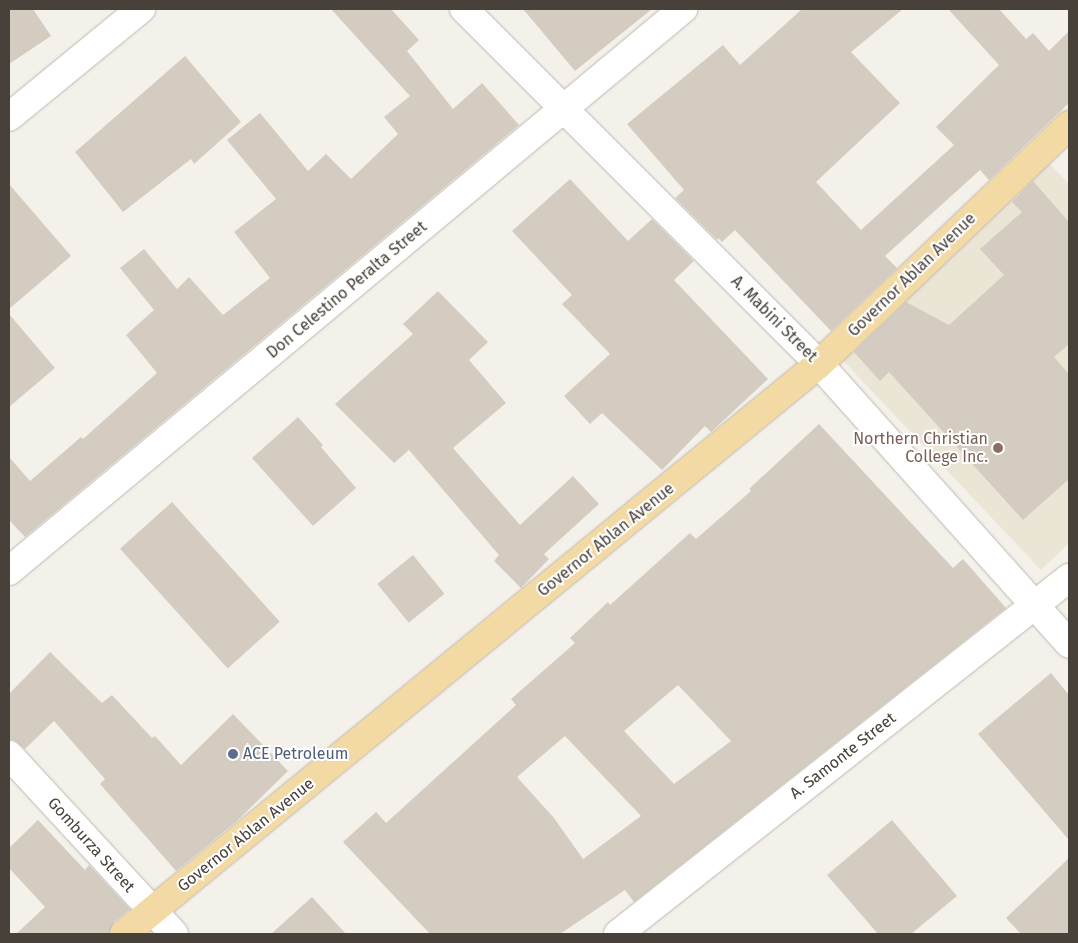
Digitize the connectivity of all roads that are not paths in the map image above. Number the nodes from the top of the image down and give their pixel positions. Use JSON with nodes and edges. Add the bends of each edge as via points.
{"nodes":[{"id":1,"x":141,"y":9,"type":"edge"},
{"id":2,"x":464,"y":9,"type":"edge"},
{"id":3,"x":683,"y":9,"type":"edge"},
{"id":4,"x":565,"y":110,"type":"junction"},
{"id":5,"x":9,"y":117,"type":"edge"},
{"id":6,"x":1069,"y":124,"type":"edge"},
{"id":7,"x":819,"y":364,"type":"junction"},
{"id":8,"x":9,"y":571,"type":"edge"},
{"id":9,"x":1069,"y":578,"type":"edge"},
{"id":10,"x":1034,"y":605,"type":"junction"},
{"id":11,"x":1069,"y":644,"type":"edge"},
{"id":12,"x":9,"y":755,"type":"edge"},
{"id":13,"x":152,"y":912,"type":"junction"},
{"id":14,"x":124,"y":934,"type":"edge"},
{"id":15,"x":174,"y":934,"type":"edge"},
{"id":16,"x":618,"y":934,"type":"edge"}],
"edges":[{"from":1,"to":5,"type":"street"},
{"from":2,"to":4,"type":"street","name":"A. Mabini Street"},
{"from":3,"to":4,"type":"street","name":"Don Celestino Peralta Street"},
{"from":4,"to":7,"type":"street","name":"A. Mabini Street"},
{"from":4,"to":8,"type":"street","name":"Don Celestino Peralta Street"},
{"from":6,"to":7,"type":"main road","name":"Governor Ablan Avenue"},
{"from":7,"to":10,"type":"street","name":"A. Mabini Street"},
{"from":7,"to":13,"type":"main road","name":"Governor Ablan Avenue"},
{"from":9,"to":10,"type":"street","name":"A. Samonte Street"},
{"from":10,"to":11,"type":"street","name":"A. Mabini Street"},
{"from":10,"to":16,"type":"street","name":"A. Samonte Street"},
{"from":12,"to":13,"type":"street","name":"Gomburza Street"},
{"from":13,"to":14,"type":"main road","name":"Governor Ablan Avenue"},
{"from":13,"to":15,"type":"street","name":"Gomburza Street"}]}
